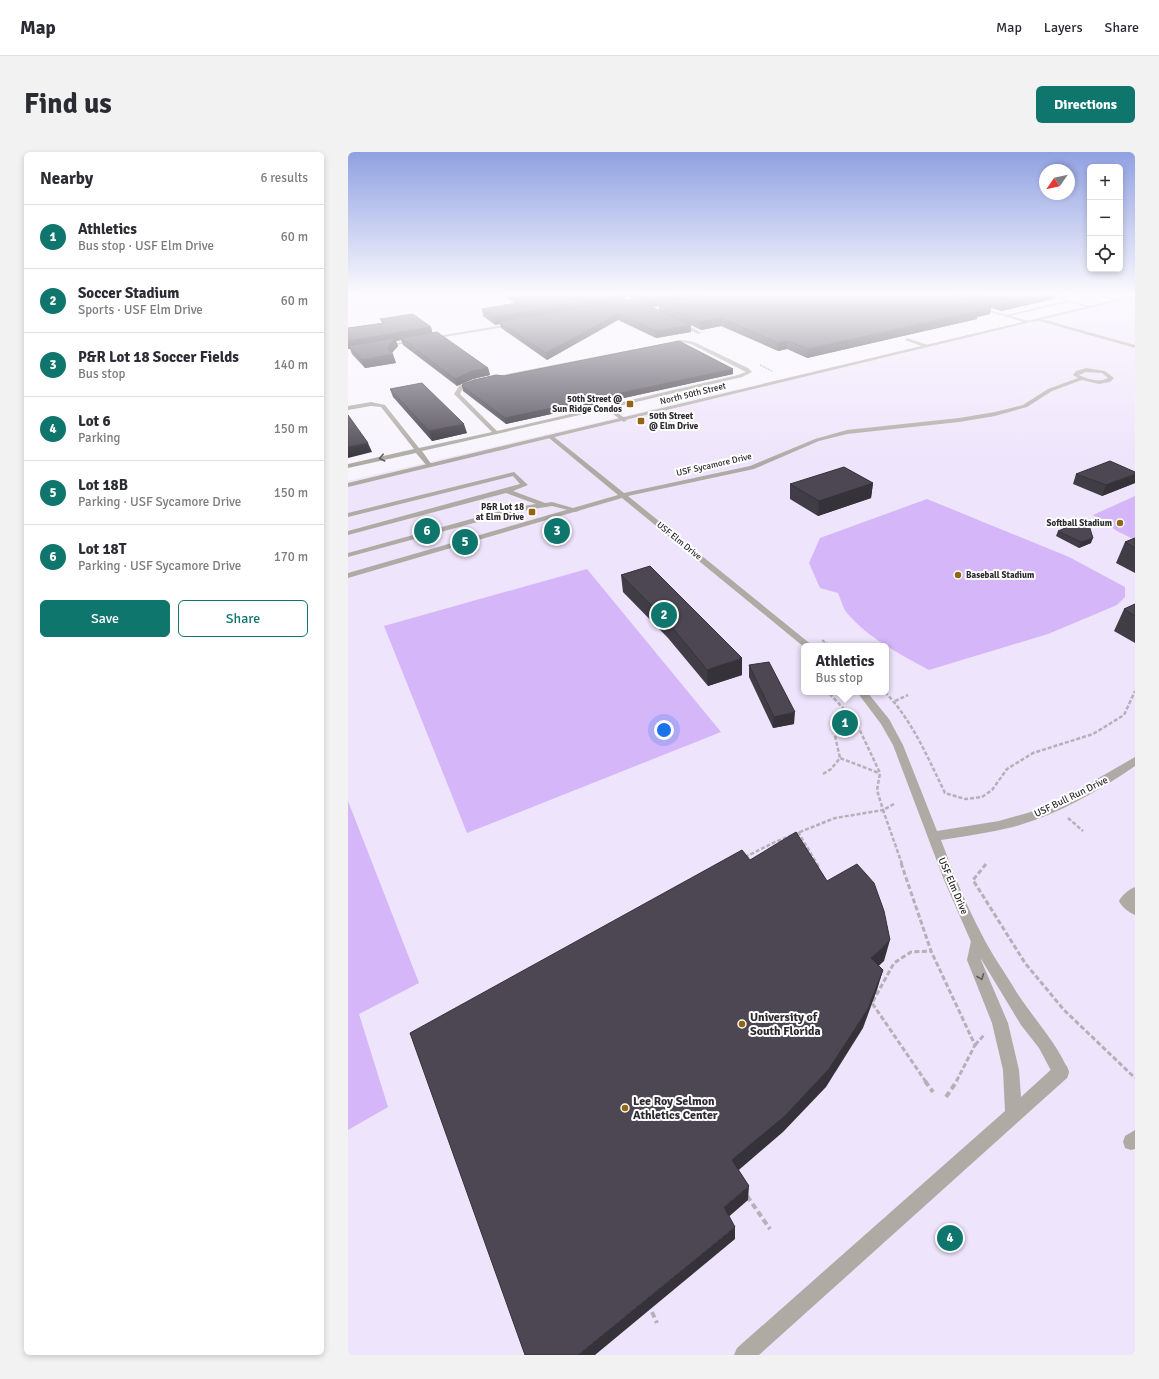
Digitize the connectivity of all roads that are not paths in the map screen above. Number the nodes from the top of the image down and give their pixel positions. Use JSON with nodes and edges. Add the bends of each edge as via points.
{"nodes":[{"id":1,"x":640,"y":349,"type":"edge"},
{"id":2,"x":705,"y":349,"type":"edge"},
{"id":3,"x":913,"y":349,"type":"edge"},
{"id":4,"x":497,"y":377,"type":"edge"},
{"id":5,"x":1082,"y":379,"type":"junction"},
{"id":6,"x":482,"y":380,"type":"edge"},
{"id":7,"x":607,"y":407,"type":"junction"},
{"id":8,"x":348,"y":408,"type":"edge"},
{"id":9,"x":624,"y":420,"type":"junction"},
{"id":10,"x":496,"y":433,"type":"junction"},
{"id":11,"x":551,"y":437,"type":"junction"},
{"id":12,"x":417,"y":450,"type":"junction"},
{"id":13,"x":429,"y":465,"type":"junction"},
{"id":14,"x":348,"y":466,"type":"edge"},
{"id":15,"x":348,"y":485,"type":"edge"},
{"id":16,"x":506,"y":491,"type":"junction"},
{"id":17,"x":624,"y":496,"type":"junction"},
{"id":18,"x":544,"y":505,"type":"junction"},
{"id":19,"x":576,"y":510,"type":"junction"},
{"id":20,"x":348,"y":515,"type":"edge"},
{"id":21,"x":348,"y":533,"type":"edge"},
{"id":22,"x":348,"y":554,"type":"edge"},
{"id":23,"x":348,"y":576,"type":"edge"},
{"id":24,"x":804,"y":643,"type":"edge"},
{"id":25,"x":864,"y":695,"type":"edge"},
{"id":26,"x":1135,"y":762,"type":"edge"},
{"id":27,"x":933,"y":836,"type":"junction"},
{"id":28,"x":1135,"y":893,"type":"edge"},
{"id":29,"x":1135,"y":909,"type":"edge"},
{"id":30,"x":977,"y":940,"type":"junction"},
{"id":31,"x":1014,"y":1115,"type":"junction"},
{"id":32,"x":744,"y":1355,"type":"edge"}],
"edges":[{"from":1,"to":4,"type":"street"},
{"from":2,"to":7,"type":"street","via":[[749,372]]},
{"from":3,"to":9,"type":"street","name":"North 50th Street"},
{"from":5,"to":5,"type":"street","name":"USF Sycamore Drive","via":[[1098,382],[1111,378],[1103,372],[1086,370],[1076,373]]},
{"from":5,"to":17,"type":"street","name":"USF Sycamore Drive","via":[[1050,390],[1026,406],[959,420],[848,432],[817,440],[741,471]]},
{"from":6,"to":10,"type":"street","via":[[461,387],[457,394]]},
{"from":7,"to":9,"type":"street"},
{"from":7,"to":10,"type":"street"},
{"from":8,"to":12,"type":"street","via":[[371,404],[383,406]]},
{"from":9,"to":11,"type":"street","name":"North 50th Street"},
{"from":10,"to":12,"type":"street"},
{"from":11,"to":13,"type":"street","name":"North 50th Street"},
{"from":11,"to":17,"type":"street","name":"USF Elm Drive"},
{"from":12,"to":13,"type":"street"},
{"from":12,"to":14,"type":"street","one_way":true},
{"from":13,"to":15,"type":"street","name":"North 50th Street"},
{"from":16,"to":18,"type":"street"},
{"from":16,"to":20,"type":"street","via":[[525,485],[514,474]]},
{"from":16,"to":21,"type":"street"},
{"from":17,"to":19,"type":"street","name":"USF Sycamore Drive"},
{"from":17,"to":24,"type":"street","name":"USF Elm Drive"},
{"from":18,"to":19,"type":"street","via":[[552,504]]},
{"from":18,"to":22,"type":"street","via":[[514,510]]},
{"from":19,"to":23,"type":"street","name":"USF Sycamore Drive"},
{"from":25,"to":27,"type":"street","name":"USF Elm Drive","via":[[885,722],[898,745]]},
{"from":26,"to":27,"type":"street","name":"USF Bull Run Drive","via":[[1103,782],[1038,814]]},
{"from":27,"to":30,"type":"street","name":"USF Elm Drive"},
{"from":28,"to":29,"type":"street","via":[[1126,901]]},
{"from":30,"to":31,"type":"street","one_way":true,"via":[[974,960],[1000,1023],[1012,1070]]},
{"from":30,"to":31,"type":"street","name":"USF Elm Drive","via":[[1061,1072]]},
{"from":31,"to":32,"type":"street"}]}
